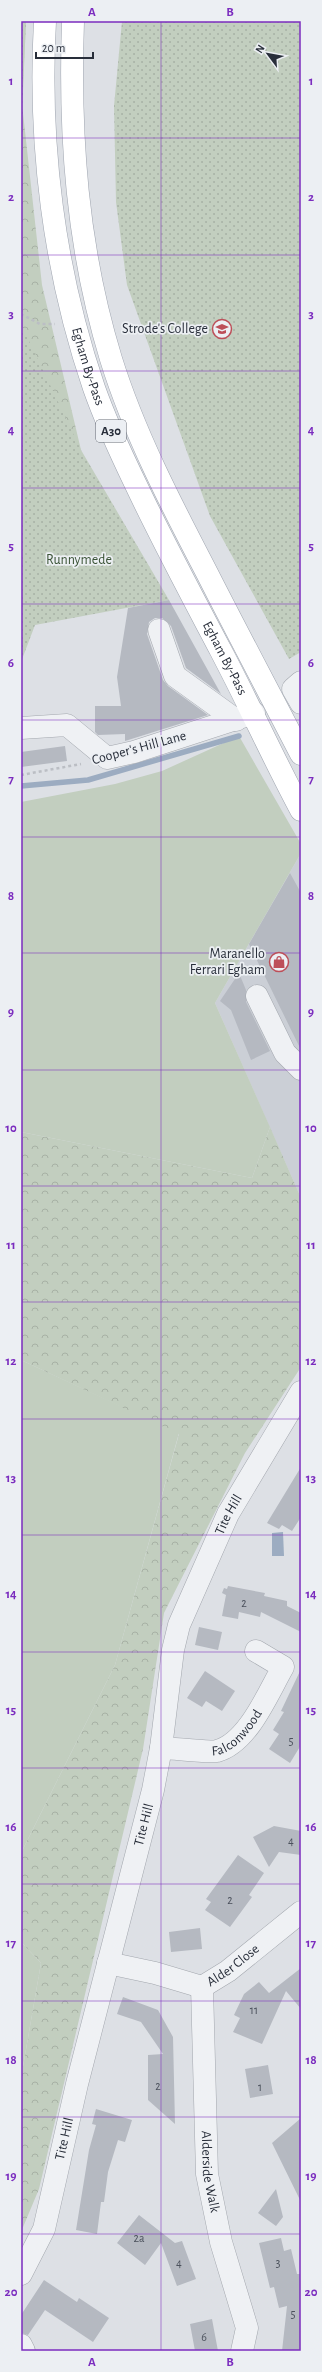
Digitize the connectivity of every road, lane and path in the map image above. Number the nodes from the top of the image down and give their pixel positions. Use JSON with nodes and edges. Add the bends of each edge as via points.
{"nodes":[{"id":1,"x":45,"y":21,"type":"edge"},
{"id":2,"x":73,"y":21,"type":"edge"},
{"id":3,"x":21,"y":314,"type":"edge"},
{"id":4,"x":76,"y":323,"type":"junction"},
{"id":5,"x":159,"y":630,"type":"dead end"},
{"id":6,"x":301,"y":682,"type":"edge"},
{"id":7,"x":301,"y":703,"type":"edge"},
{"id":8,"x":245,"y":717,"type":"junction"},
{"id":9,"x":21,"y":728,"type":"edge"},
{"id":10,"x":301,"y":754,"type":"edge"},
{"id":11,"x":107,"y":758,"type":"junction"},
{"id":12,"x":21,"y":775,"type":"edge"},
{"id":13,"x":301,"y":810,"type":"edge"},
{"id":14,"x":257,"y":996,"type":"dead end"},
{"id":15,"x":301,"y":1069,"type":"edge"},
{"id":16,"x":301,"y":1392,"type":"edge"},
{"id":17,"x":256,"y":1651,"type":"dead end"},
{"id":18,"x":161,"y":1748,"type":"junction"},
{"id":19,"x":301,"y":1912,"type":"edge"},
{"id":20,"x":108,"y":1963,"type":"junction"},
{"id":21,"x":202,"y":1987,"type":"junction"},
{"id":22,"x":21,"y":2274,"type":"edge"},
{"id":23,"x":21,"y":2345,"type":"edge"},
{"id":24,"x":24,"y":2351,"type":"edge"},
{"id":25,"x":242,"y":2351,"type":"edge"}],
"edges":[{"from":1,"to":4,"type":"main road","name":"Egham By-Pass","number":"A30","via":[[47,162],[58,245]]},
{"from":2,"to":10,"type":"main road","name":"Egham By-Pass","number":"A30","via":[[72,117],[77,196],[84,249],[111,360],[128,406],[182,525]]},
{"from":3,"to":4,"type":"path","via":[[40,324]]},
{"from":4,"to":8,"type":"main road","name":"Egham By-Pass","number":"A30","via":[[94,389],[114,438]]},
{"from":5,"to":8,"type":"street","via":[[175,676]]},
{"from":6,"to":7,"type":"street","via":[[293,689]]},
{"from":8,"to":11,"type":"street","name":"Cooper's Hill Lane"},
{"from":8,"to":13,"type":"main road","name":"Egham By-Pass","number":"A30"},
{"from":9,"to":11,"type":"street","via":[[66,725]]},
{"from":11,"to":12,"type":"path","name":"Cooper's Hill Lane"},
{"from":14,"to":15,"type":"street","via":[[285,1053]]},
{"from":16,"to":18,"type":"street","name":"Tite Hill","via":[[228,1514],[188,1602],[173,1650]]},
{"from":17,"to":18,"type":"street","name":"Falconwood","via":[[286,1661],[250,1724],[237,1740],[217,1751]]},
{"from":18,"to":20,"type":"street","name":"Tite Hill","via":[[127,1896]]},
{"from":19,"to":21,"type":"street","name":"Alder Close","via":[[228,1971]]},
{"from":20,"to":21,"type":"street","name":"Alder Close"},
{"from":20,"to":22,"type":"street","name":"Tite Hill","via":[[44,2229]]},
{"from":21,"to":25,"type":"street","name":"Alderside Walk","via":[[207,2174],[221,2242],[247,2328]]},
{"from":23,"to":24,"type":"street"}]}
